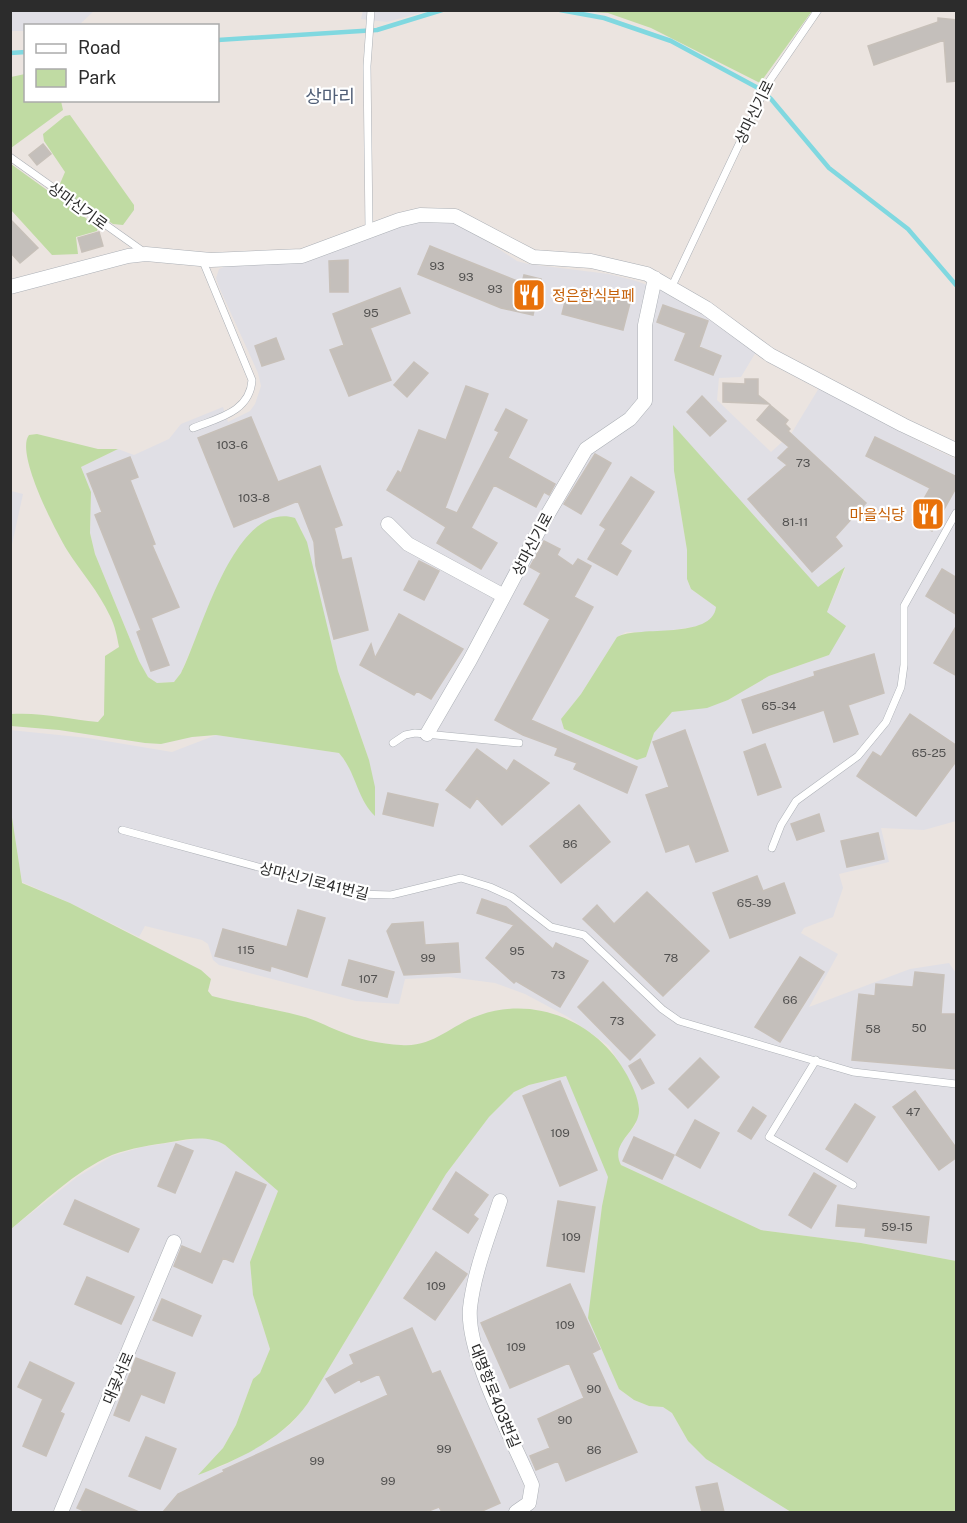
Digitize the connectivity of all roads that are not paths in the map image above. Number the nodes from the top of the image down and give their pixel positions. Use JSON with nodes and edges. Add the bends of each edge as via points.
{"nodes":[{"id":1,"x":371,"y":10,"type":"edge"},
{"id":2,"x":818,"y":10,"type":"edge"},
{"id":3,"x":10,"y":157,"type":"edge"},
{"id":4,"x":369,"y":230,"type":"junction"},
{"id":5,"x":146,"y":254,"type":"junction"},
{"id":6,"x":202,"y":259,"type":"junction"},
{"id":7,"x":655,"y":278,"type":"junction"},
{"id":8,"x":672,"y":286,"type":"junction"},
{"id":9,"x":10,"y":287,"type":"edge"},
{"id":10,"x":193,"y":428,"type":"dead end"},
{"id":11,"x":957,"y":450,"type":"edge"},
{"id":12,"x":957,"y":513,"type":"edge"},
{"id":13,"x":388,"y":525,"type":"dead end"},
{"id":14,"x":504,"y":596,"type":"junction"},
{"id":15,"x":427,"y":734,"type":"junction"},
{"id":16,"x":393,"y":743,"type":"dead end"},
{"id":17,"x":519,"y":743,"type":"dead end"},
{"id":18,"x":122,"y":830,"type":"dead end"},
{"id":19,"x":772,"y":848,"type":"dead end"},
{"id":20,"x":816,"y":1060,"type":"junction"},
{"id":21,"x":957,"y":1084,"type":"edge"},
{"id":22,"x":853,"y":1185,"type":"dead end"},
{"id":23,"x":500,"y":1201,"type":"dead end"},
{"id":24,"x":174,"y":1242,"type":"dead end"},
{"id":25,"x":61,"y":1512,"type":"edge"},
{"id":26,"x":516,"y":1512,"type":"edge"}],
"edges":[{"from":1,"to":4,"type":"lane"},
{"from":2,"to":8,"type":"lane","name":"상마신기로","via":[[759,99]]},
{"from":3,"to":5,"type":"lane","name":"상마신기로"},
{"from":4,"to":6,"type":"street","via":[[302,256]]},
{"from":4,"to":7,"type":"street","via":[[420,215],[455,216],[533,257],[591,261]]},
{"from":5,"to":6,"type":"street"},
{"from":5,"to":9,"type":"street"},
{"from":6,"to":10,"type":"lane","via":[[252,380],[244,404]]},
{"from":7,"to":8,"type":"street"},
{"from":7,"to":14,"type":"street","name":"상마신기로","via":[[645,325],[645,400],[630,419],[586,449]]},
{"from":8,"to":11,"type":"street","via":[[770,355]]},
{"from":12,"to":19,"type":"lane","via":[[904,606],[901,687],[886,722],[858,756],[796,801]]},
{"from":13,"to":14,"type":"street","via":[[415,549]]},
{"from":14,"to":15,"type":"street","name":"상마신기로"},
{"from":15,"to":16,"type":"lane","via":[[405,735]]},
{"from":15,"to":17,"type":"lane"},
{"from":18,"to":20,"type":"lane","name":"상마신기로41번길","via":[[366,895],[391,895],[460,878],[473,881],[512,897],[551,927],[584,935],[679,1021]]},
{"from":20,"to":21,"type":"lane","name":"상마신기로41번길","via":[[882,1077]]},
{"from":20,"to":22,"type":"lane","via":[[769,1137]]},
{"from":23,"to":26,"type":"street","name":"대명항로403번길","via":[[470,1307],[470,1334],[532,1485],[529,1503]]},
{"from":24,"to":25,"type":"street","name":"대곶서로"}]}
